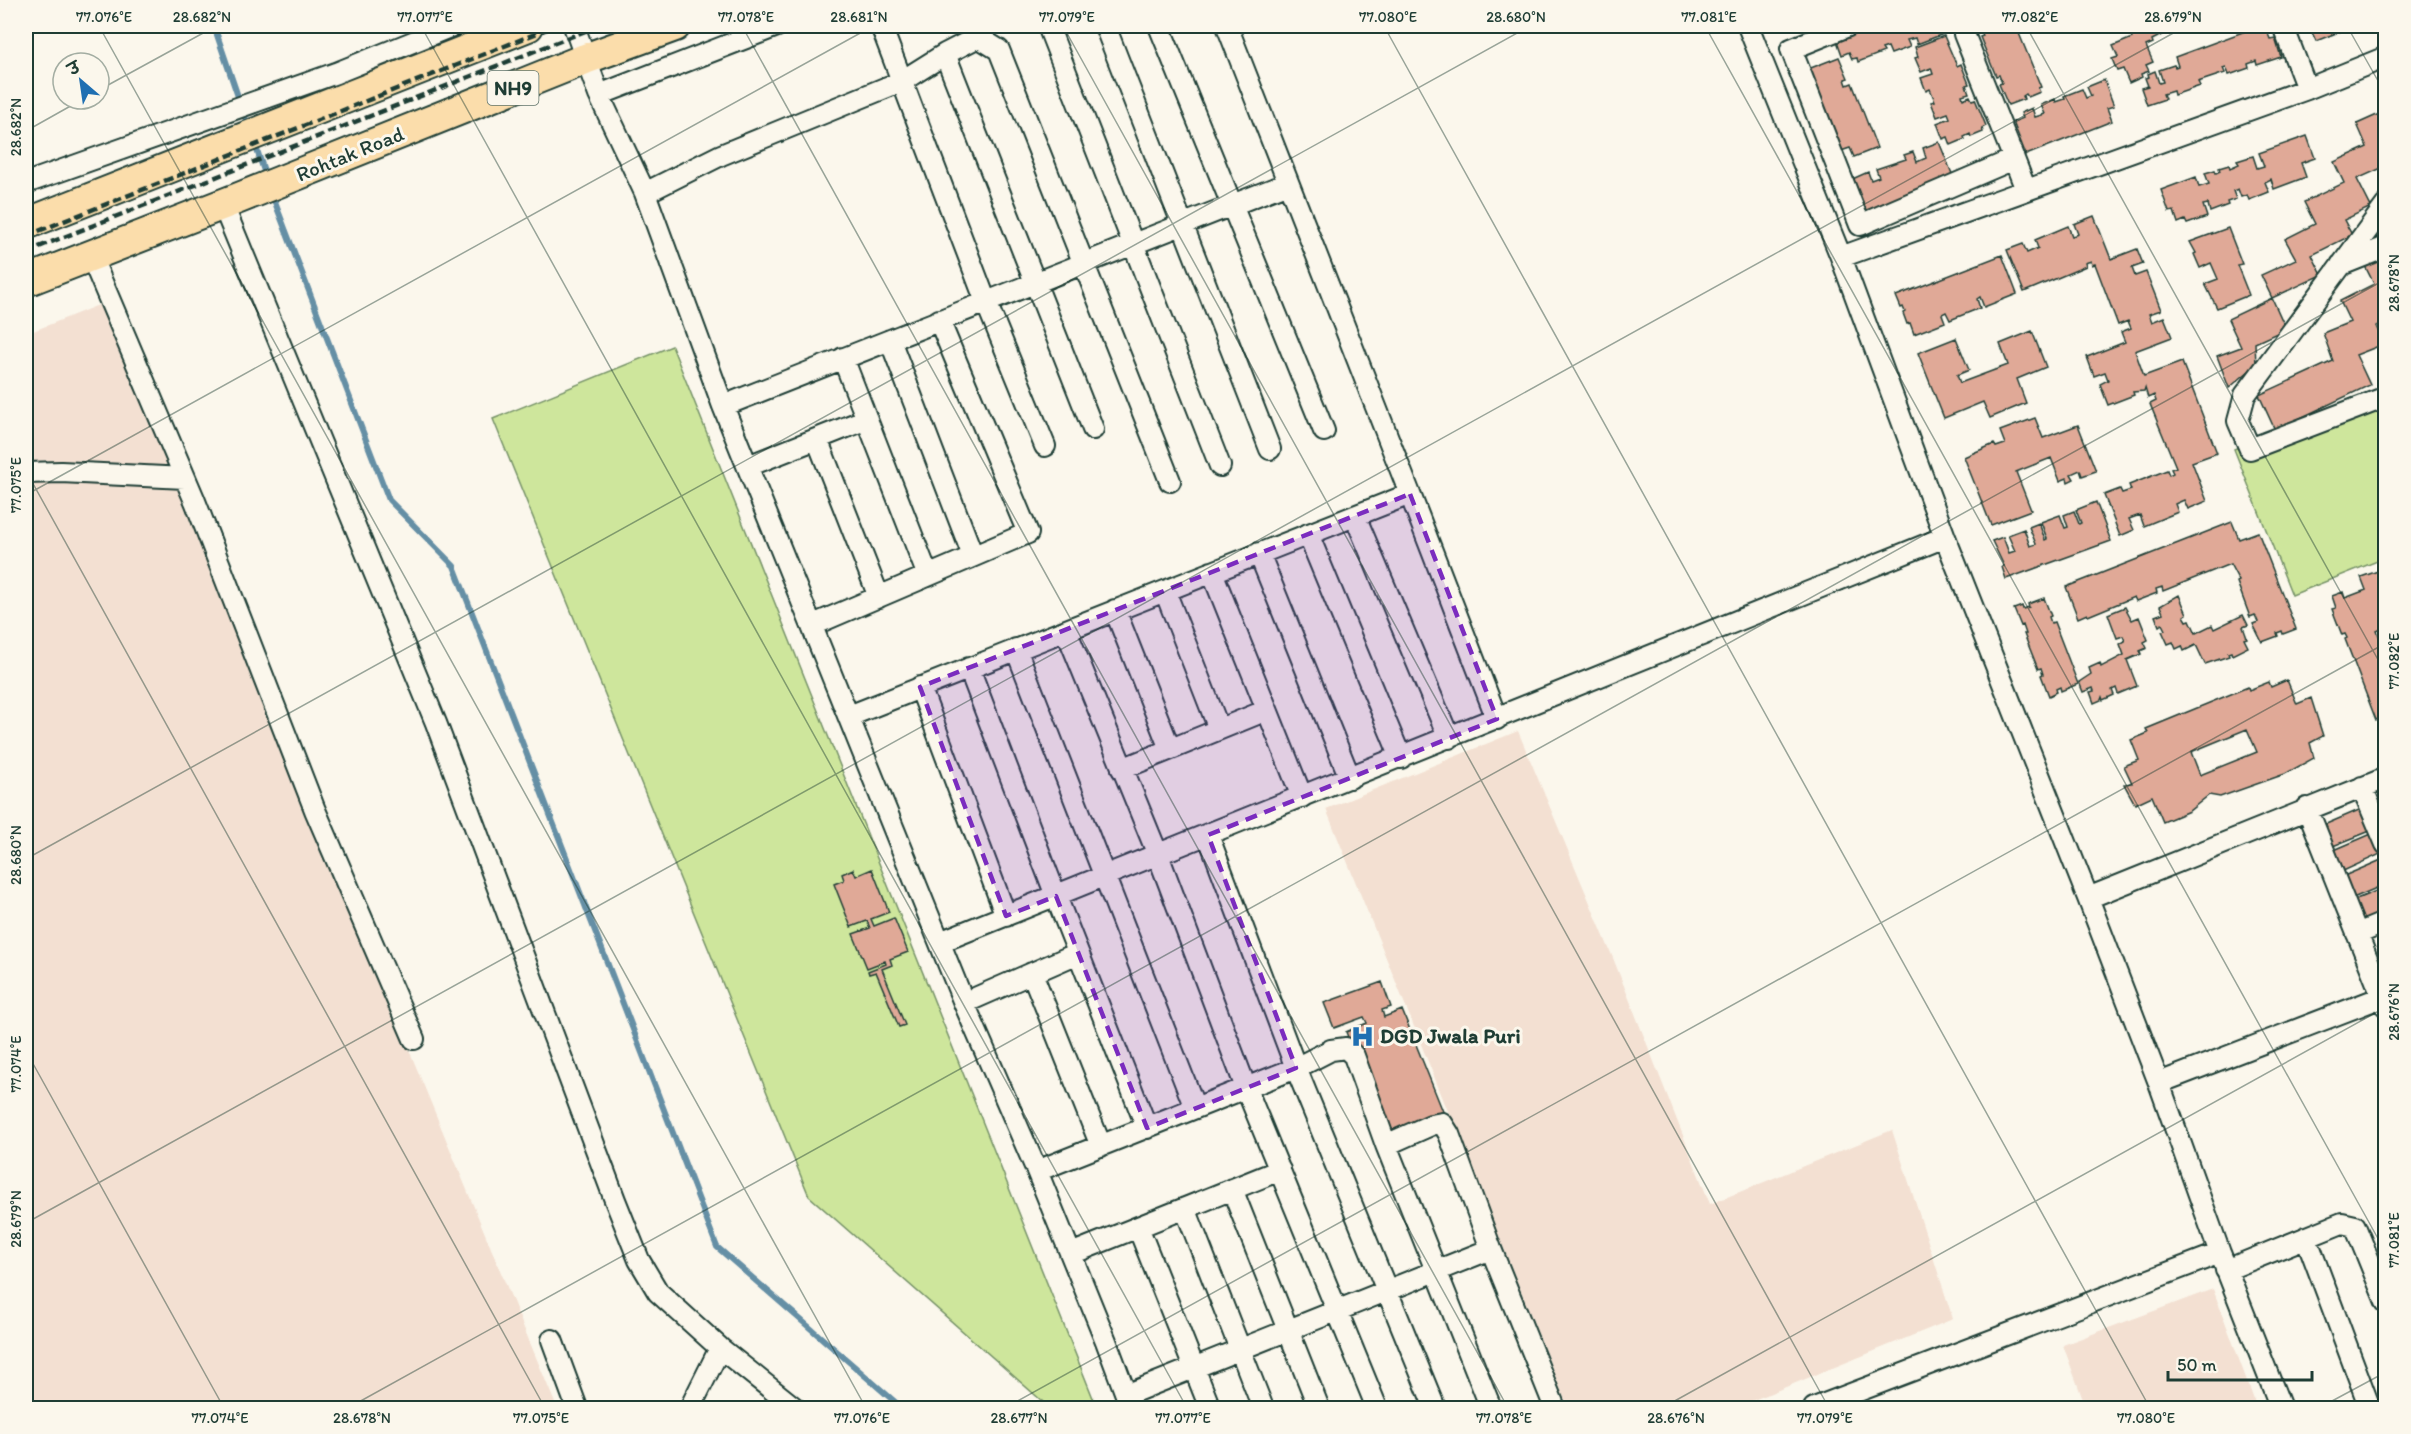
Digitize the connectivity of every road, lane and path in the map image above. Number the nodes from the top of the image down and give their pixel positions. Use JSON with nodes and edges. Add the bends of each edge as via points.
{"nodes":[{"id":1,"x":452,"y":26,"type":"edge"},
{"id":2,"x":528,"y":26,"type":"edge"},
{"id":3,"x":574,"y":26,"type":"edge"},
{"id":4,"x":675,"y":26,"type":"edge"},
{"id":5,"x":777,"y":26,"type":"edge"},
{"id":6,"x":881,"y":26,"type":"edge"},
{"id":7,"x":1047,"y":26,"type":"edge"},
{"id":8,"x":1105,"y":26,"type":"edge"},
{"id":9,"x":1159,"y":26,"type":"edge"},
{"id":10,"x":1227,"y":26,"type":"edge"},
{"id":11,"x":1748,"y":26,"type":"edge"},
{"id":12,"x":1848,"y":26,"type":"edge"},
{"id":13,"x":2283,"y":26,"type":"edge"},
{"id":14,"x":1964,"y":34,"type":"dead end"},
{"id":15,"x":434,"y":40,"type":"edge"},
{"id":16,"x":945,"y":54,"type":"junction"},
{"id":17,"x":2385,"y":57,"type":"edge"},
{"id":18,"x":585,"y":59,"type":"junction"},
{"id":19,"x":902,"y":81,"type":"junction"},
{"id":20,"x":2307,"y":89,"type":"junction"},
{"id":21,"x":599,"y":95,"type":"junction"},
{"id":22,"x":2014,"y":159,"type":"junction"},
{"id":23,"x":26,"y":183,"type":"edge"},
{"id":24,"x":1288,"y":183,"type":"junction"},
{"id":25,"x":2026,"y":190,"type":"junction"},
{"id":26,"x":645,"y":193,"type":"junction"},
{"id":27,"x":231,"y":202,"type":"junction"},
{"id":28,"x":1232,"y":205,"type":"junction"},
{"id":29,"x":2385,"y":205,"type":"edge"},
{"id":30,"x":26,"y":224,"type":"edge"},
{"id":31,"x":1183,"y":224,"type":"junction"},
{"id":32,"x":1133,"y":244,"type":"junction"},
{"id":33,"x":2385,"y":247,"type":"edge"},
{"id":34,"x":91,"y":256,"type":"junction"},
{"id":35,"x":1841,"y":257,"type":"junction"},
{"id":36,"x":1085,"y":263,"type":"junction"},
{"id":37,"x":2341,"y":264,"type":"junction"},
{"id":38,"x":26,"y":281,"type":"edge"},
{"id":39,"x":1036,"y":282,"type":"junction"},
{"id":40,"x":986,"y":302,"type":"junction"},
{"id":41,"x":939,"y":320,"type":"junction"},
{"id":42,"x":890,"y":340,"type":"junction"},
{"id":43,"x":843,"y":358,"type":"junction"},
{"id":44,"x":2385,"y":397,"type":"edge"},
{"id":45,"x":723,"y":406,"type":"junction"},
{"id":46,"x":867,"y":419,"type":"junction"},
{"id":47,"x":1092,"y":429,"type":"dead end"},
{"id":48,"x":1324,"y":431,"type":"dead end"},
{"id":49,"x":817,"y":439,"type":"junction"},
{"id":50,"x":1045,"y":446,"type":"dead end"},
{"id":51,"x":1270,"y":449,"type":"dead end"},
{"id":52,"x":748,"y":466,"type":"junction"},
{"id":53,"x":1220,"y":466,"type":"dead end"},
{"id":54,"x":26,"y":473,"type":"edge"},
{"id":55,"x":185,"y":478,"type":"junction"},
{"id":56,"x":1170,"y":481,"type":"dead end"},
{"id":57,"x":1410,"y":494,"type":"junction"},
{"id":58,"x":1355,"y":516,"type":"junction"},
{"id":59,"x":1308,"y":534,"type":"junction"},
{"id":60,"x":1946,"y":537,"type":"junction"},
{"id":61,"x":1259,"y":553,"type":"junction"},
{"id":62,"x":973,"y":556,"type":"junction"},
{"id":63,"x":1212,"y":572,"type":"junction"},
{"id":64,"x":928,"y":576,"type":"junction"},
{"id":65,"x":1165,"y":591,"type":"junction"},
{"id":66,"x":879,"y":597,"type":"junction"},
{"id":67,"x":1115,"y":610,"type":"junction"},
{"id":68,"x":813,"y":626,"type":"junction"},
{"id":69,"x":1066,"y":630,"type":"junction"},
{"id":70,"x":1016,"y":649,"type":"junction"},
{"id":71,"x":969,"y":668,"type":"junction"},
{"id":72,"x":920,"y":687,"type":"junction"},
{"id":73,"x":1267,"y":710,"type":"junction"},
{"id":74,"x":849,"y":716,"type":"junction"},
{"id":75,"x":1497,"y":719,"type":"junction"},
{"id":76,"x":1219,"y":729,"type":"junction"},
{"id":77,"x":1449,"y":738,"type":"junction"},
{"id":78,"x":1170,"y":749,"type":"junction"},
{"id":79,"x":1401,"y":758,"type":"junction"},
{"id":80,"x":1122,"y":769,"type":"junction"},
{"id":81,"x":1350,"y":778,"type":"junction"},
{"id":82,"x":2385,"y":778,"type":"edge"},
{"id":83,"x":2362,"y":787,"type":"junction"},
{"id":84,"x":1302,"y":797,"type":"junction"},
{"id":85,"x":2307,"y":808,"type":"junction"},
{"id":86,"x":1208,"y":835,"type":"junction"},
{"id":87,"x":2385,"y":844,"type":"edge"},
{"id":88,"x":1158,"y":855,"type":"junction"},
{"id":89,"x":1105,"y":876,"type":"junction"},
{"id":90,"x":1056,"y":896,"type":"junction"},
{"id":91,"x":2088,"y":898,"type":"junction"},
{"id":92,"x":1006,"y":916,"type":"junction"},
{"id":93,"x":2385,"y":922,"type":"edge"},
{"id":94,"x":2357,"y":934,"type":"junction"},
{"id":95,"x":940,"y":942,"type":"junction"},
{"id":96,"x":1078,"y":953,"type":"junction"},
{"id":97,"x":1032,"y":973,"type":"junction"},
{"id":98,"x":2384,"y":1002,"type":"edge"},
{"id":99,"x":964,"y":1003,"type":"junction"},
{"id":100,"x":414,"y":1039,"type":"dead end"},
{"id":101,"x":1296,"y":1068,"type":"junction"},
{"id":102,"x":2158,"y":1083,"type":"junction"},
{"id":103,"x":1246,"y":1088,"type":"junction"},
{"id":104,"x":1195,"y":1108,"type":"junction"},
{"id":105,"x":1147,"y":1128,"type":"junction"},
{"id":106,"x":1386,"y":1145,"type":"junction"},
{"id":107,"x":1101,"y":1146,"type":"junction"},
{"id":108,"x":1280,"y":1170,"type":"junction"},
{"id":109,"x":1037,"y":1171,"type":"junction"},
{"id":110,"x":1232,"y":1189,"type":"junction"},
{"id":111,"x":1185,"y":1208,"type":"junction"},
{"id":112,"x":1138,"y":1227,"type":"junction"},
{"id":113,"x":2306,"y":1237,"type":"junction"},
{"id":114,"x":1491,"y":1249,"type":"junction"},
{"id":115,"x":1071,"y":1254,"type":"junction"},
{"id":116,"x":2223,"y":1262,"type":"junction"},
{"id":117,"x":1435,"y":1271,"type":"junction"},
{"id":118,"x":1388,"y":1290,"type":"junction"},
{"id":119,"x":2385,"y":1302,"type":"edge"},
{"id":120,"x":1338,"y":1310,"type":"junction"},
{"id":121,"x":1288,"y":1329,"type":"junction"},
{"id":122,"x":552,"y":1340,"type":"dead end"},
{"id":123,"x":720,"y":1348,"type":"junction"},
{"id":124,"x":1239,"y":1349,"type":"junction"},
{"id":125,"x":1192,"y":1367,"type":"junction"},
{"id":126,"x":1128,"y":1402,"type":"edge"},
{"id":127,"x":577,"y":1408,"type":"edge"},
{"id":128,"x":690,"y":1408,"type":"edge"},
{"id":129,"x":795,"y":1408,"type":"edge"},
{"id":130,"x":1210,"y":1408,"type":"edge"},
{"id":131,"x":1263,"y":1408,"type":"edge"},
{"id":132,"x":1319,"y":1408,"type":"edge"},
{"id":133,"x":1377,"y":1408,"type":"edge"},
{"id":134,"x":1435,"y":1408,"type":"edge"},
{"id":135,"x":1491,"y":1408,"type":"edge"},
{"id":136,"x":1554,"y":1408,"type":"edge"},
{"id":137,"x":1814,"y":1408,"type":"edge"},
{"id":138,"x":2280,"y":1408,"type":"edge"},
{"id":139,"x":2370,"y":1408,"type":"edge"}],
"edges":[{"from":1,"to":15,"type":"street"},
{"from":2,"to":15,"type":"highway","number":"NH9"},
{"from":3,"to":18,"type":"street"},
{"from":4,"to":18,"type":"highway","name":"Rohtak Road","number":"NH9"},
{"from":5,"to":21,"type":"street"},
{"from":6,"to":19,"type":"street"},
{"from":7,"to":32,"type":"street"},
{"from":8,"to":31,"type":"street"},
{"from":9,"to":28,"type":"street"},
{"from":10,"to":24,"type":"street"},
{"from":11,"to":35,"type":"street"},
{"from":12,"to":22,"type":"street","via":[[1791,49],[1860,225]]},
{"from":13,"to":20,"type":"street"},
{"from":14,"to":22,"type":"street"},
{"from":15,"to":23,"type":"street"},
{"from":15,"to":30,"type":"highway","number":"NH9","via":[[364,91]]},
{"from":16,"to":19,"type":"street"},
{"from":16,"to":36,"type":"street","via":[[978,37],[999,50]]},
{"from":16,"to":39,"type":"street"},
{"from":17,"to":20,"type":"street"},
{"from":18,"to":21,"type":"street"},
{"from":18,"to":27,"type":"highway","name":"Rohtak Road","number":"NH9"},
{"from":19,"to":26,"type":"street","via":[[721,155]]},
{"from":19,"to":40,"type":"street"},
{"from":20,"to":25,"type":"street"},
{"from":21,"to":26,"type":"street"},
{"from":22,"to":25,"type":"street"},
{"from":24,"to":28,"type":"street"},
{"from":24,"to":57,"type":"street"},
{"from":25,"to":35,"type":"street"},
{"from":26,"to":45,"type":"street"},
{"from":27,"to":34,"type":"highway","name":"Rohtak Road","number":"NH9"},
{"from":27,"to":123,"type":"street","via":[[436,723],[639,1260],[658,1292]]},
{"from":28,"to":31,"type":"street"},
{"from":28,"to":48,"type":"street"},
{"from":29,"to":37,"type":"street"},
{"from":31,"to":32,"type":"street"},
{"from":31,"to":51,"type":"street"},
{"from":32,"to":36,"type":"street"},
{"from":32,"to":53,"type":"street"},
{"from":33,"to":37,"type":"street"},
{"from":34,"to":38,"type":"highway","name":"Rohtak Road","number":"NH9"},
{"from":34,"to":55,"type":"street"},
{"from":35,"to":60,"type":"street"},
{"from":36,"to":39,"type":"street"},
{"from":36,"to":56,"type":"street"},
{"from":37,"to":44,"type":"street","via":[[2245,395],[2238,421],[2250,449]]},
{"from":39,"to":40,"type":"street"},
{"from":39,"to":47,"type":"street"},
{"from":40,"to":41,"type":"street"},
{"from":40,"to":50,"type":"street"},
{"from":41,"to":42,"type":"street"},
{"from":41,"to":62,"type":"street","via":[[1028,533]]},
{"from":42,"to":43,"type":"street"},
{"from":42,"to":62,"type":"street"},
{"from":43,"to":45,"type":"street"},
{"from":43,"to":46,"type":"street"},
{"from":45,"to":52,"type":"street"},
{"from":46,"to":49,"type":"street"},
{"from":46,"to":64,"type":"street"},
{"from":49,"to":52,"type":"street"},
{"from":49,"to":66,"type":"street"},
{"from":52,"to":68,"type":"street"},
{"from":54,"to":55,"type":"street"},
{"from":55,"to":100,"type":"street","via":[[315,810]]},
{"from":57,"to":58,"type":"street"},
{"from":57,"to":75,"type":"street"},
{"from":58,"to":59,"type":"street"},
{"from":58,"to":77,"type":"street"},
{"from":59,"to":61,"type":"street"},
{"from":59,"to":79,"type":"street"},
{"from":60,"to":75,"type":"street"},
{"from":60,"to":91,"type":"street"},
{"from":61,"to":63,"type":"street"},
{"from":61,"to":81,"type":"street"},
{"from":62,"to":64,"type":"street"},
{"from":63,"to":65,"type":"street"},
{"from":63,"to":73,"type":"street"},
{"from":64,"to":66,"type":"street"},
{"from":65,"to":67,"type":"street"},
{"from":65,"to":76,"type":"street"},
{"from":66,"to":68,"type":"street"},
{"from":67,"to":69,"type":"street"},
{"from":67,"to":78,"type":"street"},
{"from":68,"to":74,"type":"street"},
{"from":69,"to":70,"type":"street"},
{"from":69,"to":80,"type":"street"},
{"from":70,"to":71,"type":"street"},
{"from":70,"to":89,"type":"street"},
{"from":71,"to":72,"type":"street"},
{"from":71,"to":90,"type":"street"},
{"from":72,"to":74,"type":"street"},
{"from":72,"to":92,"type":"street"},
{"from":73,"to":76,"type":"street"},
{"from":73,"to":84,"type":"street"},
{"from":74,"to":95,"type":"street"},
{"from":75,"to":77,"type":"street"},
{"from":76,"to":78,"type":"street"},
{"from":77,"to":79,"type":"street"},
{"from":78,"to":80,"type":"street"},
{"from":79,"to":81,"type":"street"},
{"from":80,"to":88,"type":"street"},
{"from":81,"to":84,"type":"street"},
{"from":82,"to":83,"type":"street"},
{"from":83,"to":85,"type":"street"},
{"from":83,"to":87,"type":"street"},
{"from":84,"to":86,"type":"street"},
{"from":85,"to":91,"type":"street"},
{"from":85,"to":94,"type":"street"},
{"from":86,"to":88,"type":"street"},
{"from":86,"to":101,"type":"street"},
{"from":88,"to":89,"type":"street"},
{"from":88,"to":103,"type":"street"},
{"from":89,"to":90,"type":"street"},
{"from":89,"to":104,"type":"street"},
{"from":90,"to":92,"type":"street"},
{"from":90,"to":96,"type":"street"},
{"from":91,"to":102,"type":"street"},
{"from":92,"to":95,"type":"street"},
{"from":93,"to":94,"type":"street"},
{"from":94,"to":98,"type":"street"},
{"from":95,"to":99,"type":"street"},
{"from":96,"to":97,"type":"street"},
{"from":96,"to":105,"type":"street"},
{"from":97,"to":99,"type":"street"},
{"from":97,"to":107,"type":"street"},
{"from":98,"to":102,"type":"street"},
{"from":99,"to":109,"type":"street"},
{"from":101,"to":103,"type":"street"},
{"from":101,"to":106,"type":"street","via":[[1331,1050],[1346,1047],[1353,1056]]},
{"from":101,"to":118,"type":"street"},
{"from":102,"to":116,"type":"street"},
{"from":103,"to":104,"type":"street"},
{"from":103,"to":108,"type":"street"},
{"from":104,"to":105,"type":"street"},
{"from":105,"to":107,"type":"street"},
{"from":106,"to":114,"type":"street","via":[[1442,1123]]},
{"from":106,"to":117,"type":"street"},
{"from":107,"to":109,"type":"street"},
{"from":108,"to":110,"type":"street"},
{"from":108,"to":120,"type":"street"},
{"from":109,"to":115,"type":"street"},
{"from":110,"to":111,"type":"street"},
{"from":110,"to":121,"type":"street"},
{"from":111,"to":112,"type":"street"},
{"from":111,"to":124,"type":"street"},
{"from":112,"to":115,"type":"street"},
{"from":112,"to":125,"type":"street"},
{"from":113,"to":116,"type":"street"},
{"from":113,"to":119,"type":"street","via":[[2342,1223],[2355,1226]]},
{"from":113,"to":139,"type":"street"},
{"from":114,"to":117,"type":"street"},
{"from":114,"to":136,"type":"street"},
{"from":115,"to":126,"type":"street"},
{"from":116,"to":137,"type":"street"},
{"from":116,"to":138,"type":"street"},
{"from":117,"to":118,"type":"street"},
{"from":117,"to":135,"type":"street"},
{"from":118,"to":120,"type":"street"},
{"from":118,"to":134,"type":"street"},
{"from":120,"to":121,"type":"street"},
{"from":120,"to":133,"type":"street"},
{"from":121,"to":124,"type":"street"},
{"from":121,"to":132,"type":"street"},
{"from":122,"to":127,"type":"street"},
{"from":123,"to":128,"type":"street"},
{"from":123,"to":129,"type":"street"},
{"from":124,"to":125,"type":"street"},
{"from":124,"to":131,"type":"street"},
{"from":125,"to":126,"type":"street"},
{"from":125,"to":130,"type":"street"}]}
